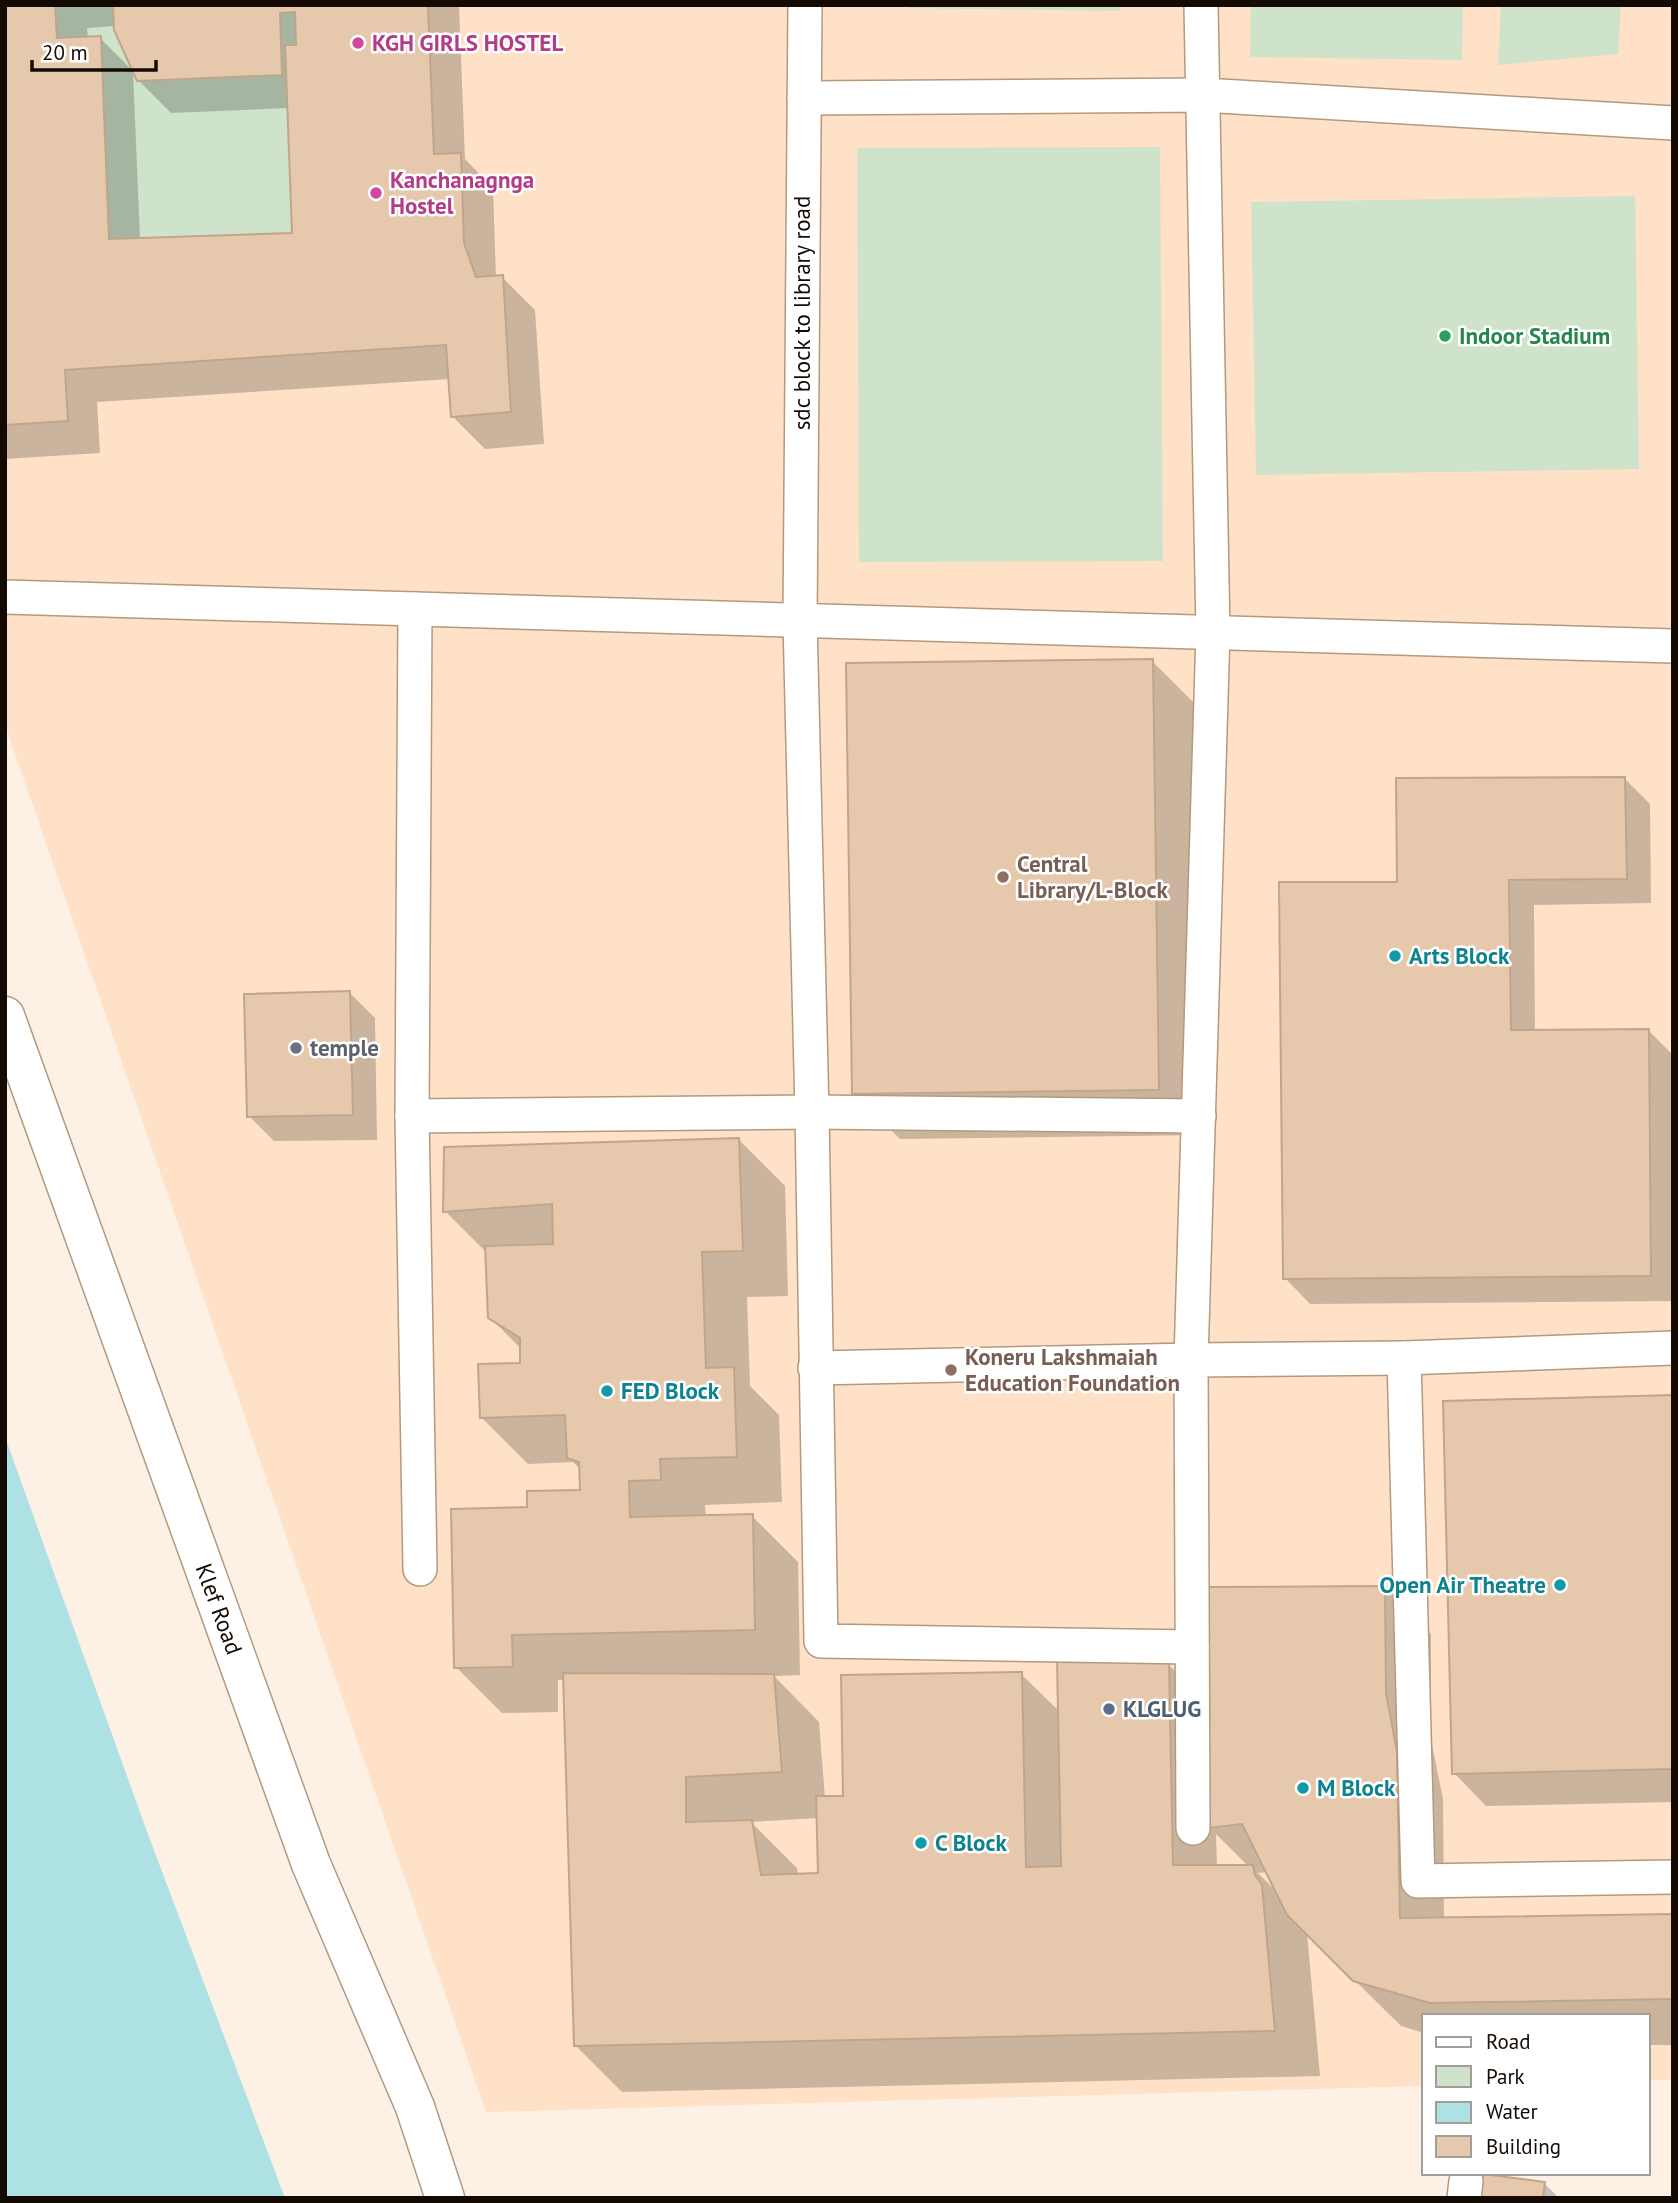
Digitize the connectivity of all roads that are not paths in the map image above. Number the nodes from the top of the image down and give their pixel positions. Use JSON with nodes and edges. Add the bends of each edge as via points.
{"nodes":[{"id":1,"x":805,"y":5,"type":"edge"},
{"id":2,"x":1201,"y":5,"type":"edge"},
{"id":3,"x":1203,"y":95,"type":"junction"},
{"id":4,"x":804,"y":98,"type":"junction"},
{"id":5,"x":1673,"y":123,"type":"edge"},
{"id":6,"x":5,"y":597,"type":"edge"},
{"id":7,"x":415,"y":609,"type":"junction"},
{"id":8,"x":800,"y":621,"type":"junction"},
{"id":9,"x":1213,"y":632,"type":"junction"},
{"id":10,"x":1673,"y":646,"type":"edge"},
{"id":11,"x":5,"y":1016,"type":"edge"},
{"id":12,"x":812,"y":1112,"type":"junction"},
{"id":13,"x":412,"y":1116,"type":"junction"},
{"id":14,"x":1199,"y":1116,"type":"junction"},
{"id":15,"x":1673,"y":1348,"type":"edge"},
{"id":16,"x":1404,"y":1358,"type":"junction"},
{"id":17,"x":1191,"y":1360,"type":"junction"},
{"id":18,"x":815,"y":1368,"type":"junction"},
{"id":19,"x":420,"y":1569,"type":"dead end"},
{"id":20,"x":1192,"y":1647,"type":"junction"},
{"id":21,"x":1193,"y":1828,"type":"dead end"},
{"id":22,"x":1673,"y":1877,"type":"edge"},
{"id":23,"x":445,"y":2198,"type":"edge"}],
"edges":[{"from":1,"to":4,"type":"street","name":"sdc block to library road"},
{"from":2,"to":3,"type":"street"},
{"from":3,"to":4,"type":"street"},
{"from":3,"to":5,"type":"street"},
{"from":3,"to":9,"type":"street"},
{"from":4,"to":8,"type":"street","name":"sdc block to library road"},
{"from":6,"to":7,"type":"street"},
{"from":7,"to":8,"type":"street"},
{"from":7,"to":13,"type":"street"},
{"from":8,"to":9,"type":"street"},
{"from":8,"to":12,"type":"street","name":"sdc block to library road"},
{"from":9,"to":10,"type":"street"},
{"from":9,"to":14,"type":"street"},
{"from":11,"to":23,"type":"main road","name":"Klef Road","via":[[311,1864],[415,2107]]},
{"from":12,"to":13,"type":"street"},
{"from":12,"to":14,"type":"street"},
{"from":12,"to":18,"type":"street","name":"sdc block to library road"},
{"from":13,"to":19,"type":"street"},
{"from":14,"to":17,"type":"street"},
{"from":15,"to":16,"type":"street"},
{"from":16,"to":17,"type":"street"},
{"from":16,"to":22,"type":"street","via":[[1418,1881]]},
{"from":17,"to":18,"type":"street"},
{"from":17,"to":20,"type":"street"},
{"from":18,"to":20,"type":"street","name":"sdc block to library road","via":[[821,1641]]},
{"from":20,"to":21,"type":"street"}]}
